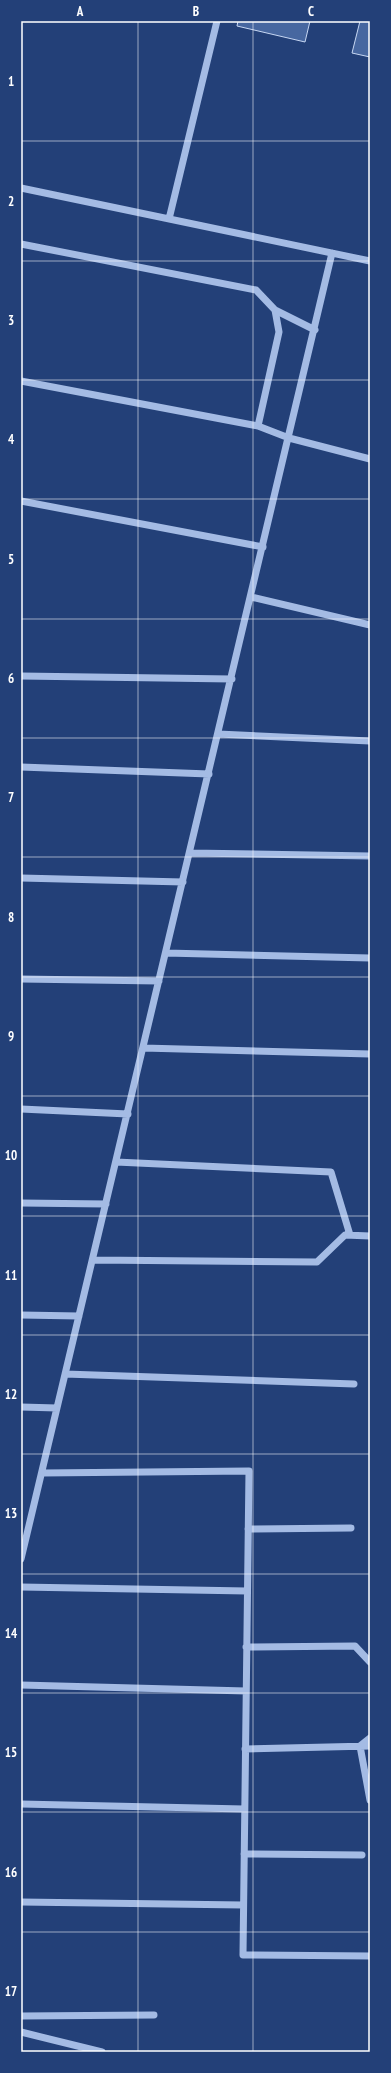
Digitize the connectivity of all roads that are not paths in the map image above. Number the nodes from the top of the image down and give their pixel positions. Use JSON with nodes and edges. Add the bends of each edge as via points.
{"nodes":[{"id":1,"x":217,"y":21,"type":"edge"},
{"id":2,"x":21,"y":188,"type":"edge"},
{"id":3,"x":169,"y":219,"type":"junction"},
{"id":4,"x":21,"y":244,"type":"edge"},
{"id":5,"x":332,"y":253,"type":"junction"},
{"id":6,"x":370,"y":261,"type":"edge"},
{"id":7,"x":275,"y":310,"type":"junction"},
{"id":8,"x":315,"y":330,"type":"junction"},
{"id":9,"x":21,"y":381,"type":"edge"},
{"id":10,"x":258,"y":426,"type":"junction"},
{"id":11,"x":289,"y":438,"type":"junction"},
{"id":12,"x":370,"y":459,"type":"edge"},
{"id":13,"x":21,"y":501,"type":"edge"},
{"id":14,"x":263,"y":547,"type":"junction"},
{"id":15,"x":251,"y":597,"type":"junction"},
{"id":16,"x":370,"y":625,"type":"edge"},
{"id":17,"x":21,"y":676,"type":"edge"},
{"id":18,"x":232,"y":679,"type":"junction"},
{"id":19,"x":218,"y":734,"type":"junction"},
{"id":20,"x":370,"y":741,"type":"edge"},
{"id":21,"x":21,"y":767,"type":"edge"},
{"id":22,"x":209,"y":774,"type":"junction"},
{"id":23,"x":190,"y":853,"type":"junction"},
{"id":24,"x":370,"y":856,"type":"edge"},
{"id":25,"x":21,"y":878,"type":"edge"},
{"id":26,"x":183,"y":882,"type":"junction"},
{"id":27,"x":166,"y":953,"type":"junction"},
{"id":28,"x":370,"y":958,"type":"edge"},
{"id":29,"x":21,"y":979,"type":"edge"},
{"id":30,"x":159,"y":981,"type":"junction"},
{"id":31,"x":144,"y":1048,"type":"junction"},
{"id":32,"x":370,"y":1054,"type":"edge"},
{"id":33,"x":21,"y":1109,"type":"edge"},
{"id":34,"x":128,"y":1114,"type":"junction"},
{"id":35,"x":116,"y":1162,"type":"junction"},
{"id":36,"x":21,"y":1203,"type":"edge"},
{"id":37,"x":106,"y":1204,"type":"junction"},
{"id":38,"x":350,"y":1235,"type":"junction"},
{"id":39,"x":370,"y":1236,"type":"edge"},
{"id":40,"x":93,"y":1260,"type":"junction"},
{"id":41,"x":21,"y":1315,"type":"edge"},
{"id":42,"x":79,"y":1316,"type":"junction"},
{"id":43,"x":65,"y":1374,"type":"junction"},
{"id":44,"x":354,"y":1384,"type":"dead end"},
{"id":45,"x":21,"y":1407,"type":"edge"},
{"id":46,"x":57,"y":1408,"type":"junction"},
{"id":47,"x":42,"y":1473,"type":"junction"},
{"id":48,"x":350,"y":1528,"type":"dead end"},
{"id":49,"x":248,"y":1529,"type":"junction"},
{"id":50,"x":24,"y":1534,"type":"edge"},
{"id":51,"x":21,"y":1559,"type":"edge"},
{"id":52,"x":21,"y":1587,"type":"edge"},
{"id":53,"x":247,"y":1591,"type":"junction"},
{"id":54,"x":246,"y":1647,"type":"junction"},
{"id":55,"x":370,"y":1662,"type":"edge"},
{"id":56,"x":21,"y":1685,"type":"edge"},
{"id":57,"x":246,"y":1691,"type":"junction"},
{"id":58,"x":370,"y":1738,"type":"edge"},
{"id":59,"x":360,"y":1746,"type":"junction"},
{"id":60,"x":370,"y":1746,"type":"edge"},
{"id":61,"x":245,"y":1749,"type":"junction"},
{"id":62,"x":370,"y":1800,"type":"edge"},
{"id":63,"x":21,"y":1804,"type":"edge"},
{"id":64,"x":244,"y":1809,"type":"junction"},
{"id":65,"x":244,"y":1854,"type":"junction"},
{"id":66,"x":362,"y":1855,"type":"dead end"},
{"id":67,"x":21,"y":1902,"type":"edge"},
{"id":68,"x":243,"y":1904,"type":"junction"},
{"id":69,"x":370,"y":1956,"type":"edge"},
{"id":70,"x":154,"y":2015,"type":"dead end"},
{"id":71,"x":21,"y":2016,"type":"edge"},
{"id":72,"x":21,"y":2032,"type":"edge"},
{"id":73,"x":102,"y":2052,"type":"edge"}],
"edges":[{"from":1,"to":3,"type":"street"},
{"from":2,"to":3,"type":"street"},
{"from":3,"to":5,"type":"street"},
{"from":4,"to":7,"type":"street","via":[[256,290]]},
{"from":5,"to":6,"type":"street"},
{"from":5,"to":8,"type":"street"},
{"from":7,"to":8,"type":"street"},
{"from":7,"to":10,"type":"street","via":[[279,332]]},
{"from":8,"to":11,"type":"street"},
{"from":9,"to":10,"type":"street"},
{"from":10,"to":11,"type":"street"},
{"from":11,"to":12,"type":"street"},
{"from":11,"to":14,"type":"street"},
{"from":13,"to":14,"type":"street"},
{"from":14,"to":15,"type":"street"},
{"from":15,"to":16,"type":"street"},
{"from":15,"to":18,"type":"street"},
{"from":17,"to":18,"type":"street"},
{"from":18,"to":19,"type":"street"},
{"from":19,"to":20,"type":"street"},
{"from":19,"to":22,"type":"street"},
{"from":21,"to":22,"type":"street"},
{"from":22,"to":23,"type":"street"},
{"from":23,"to":24,"type":"street"},
{"from":23,"to":26,"type":"street"},
{"from":25,"to":26,"type":"street"},
{"from":26,"to":27,"type":"street"},
{"from":27,"to":28,"type":"street"},
{"from":27,"to":30,"type":"street"},
{"from":29,"to":30,"type":"street"},
{"from":30,"to":31,"type":"street"},
{"from":31,"to":32,"type":"street"},
{"from":31,"to":34,"type":"street"},
{"from":33,"to":34,"type":"street"},
{"from":34,"to":35,"type":"street"},
{"from":35,"to":37,"type":"street"},
{"from":35,"to":38,"type":"street","via":[[331,1172]]},
{"from":36,"to":37,"type":"street"},
{"from":37,"to":40,"type":"street"},
{"from":38,"to":39,"type":"street"},
{"from":38,"to":40,"type":"street","via":[[345,1235],[317,1262]]},
{"from":40,"to":42,"type":"street"},
{"from":41,"to":42,"type":"street"},
{"from":42,"to":43,"type":"street"},
{"from":43,"to":44,"type":"street"},
{"from":43,"to":46,"type":"street"},
{"from":45,"to":46,"type":"street"},
{"from":46,"to":47,"type":"street"},
{"from":47,"to":49,"type":"street","via":[[248,1472]]},
{"from":47,"to":50,"type":"street"},
{"from":48,"to":49,"type":"street"},
{"from":49,"to":53,"type":"street"},
{"from":50,"to":51,"type":"street"},
{"from":52,"to":53,"type":"street"},
{"from":53,"to":54,"type":"street"},
{"from":54,"to":55,"type":"street","via":[[355,1646]]},
{"from":54,"to":57,"type":"street"},
{"from":56,"to":57,"type":"street"},
{"from":57,"to":61,"type":"street"},
{"from":58,"to":59,"type":"street"},
{"from":59,"to":60,"type":"street"},
{"from":59,"to":61,"type":"street"},
{"from":59,"to":62,"type":"street"},
{"from":61,"to":64,"type":"street"},
{"from":63,"to":64,"type":"street"},
{"from":64,"to":65,"type":"street"},
{"from":65,"to":66,"type":"street"},
{"from":65,"to":68,"type":"street"},
{"from":67,"to":68,"type":"street"},
{"from":68,"to":69,"type":"street","via":[[243,1955]]},
{"from":70,"to":71,"type":"street"},
{"from":72,"to":73,"type":"street"}]}
